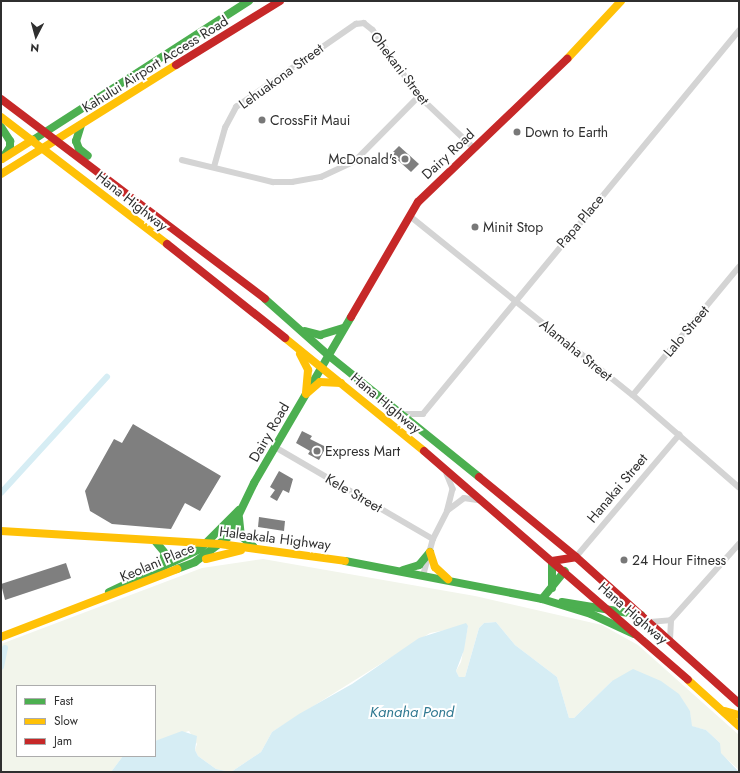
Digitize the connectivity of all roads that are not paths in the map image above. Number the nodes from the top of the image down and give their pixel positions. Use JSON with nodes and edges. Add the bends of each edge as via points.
{"nodes":[{"id":1,"x":249,"y":1,"type":"edge"},
{"id":2,"x":280,"y":1,"type":"edge"},
{"id":3,"x":622,"y":1,"type":"edge"},
{"id":4,"x":360,"y":23,"type":"joint"},
{"id":5,"x":739,"y":31,"type":"edge"},
{"id":6,"x":419,"y":96,"type":"junction"},
{"id":7,"x":1,"y":99,"type":"edge"},
{"id":8,"x":1,"y":117,"type":"edge"},
{"id":9,"x":88,"y":121,"type":"junction"},
{"id":10,"x":1,"y":127,"type":"edge"},
{"id":11,"x":46,"y":131,"type":"junction"},
{"id":12,"x":57,"y":139,"type":"junction"},
{"id":13,"x":33,"y":140,"type":"junction"},
{"id":14,"x":43,"y":148,"type":"junction"},
{"id":15,"x":474,"y":148,"type":"junction"},
{"id":16,"x":2,"y":159,"type":"edge"},
{"id":17,"x":182,"y":160,"type":"dead end"},
{"id":18,"x":214,"y":168,"type":"junction"},
{"id":19,"x":1,"y":174,"type":"edge"},
{"id":20,"x":410,"y":216,"type":"junction"},
{"id":21,"x":186,"y":240,"type":"junction"},
{"id":22,"x":739,"y":267,"type":"edge"},
{"id":23,"x":514,"y":300,"type":"junction"},
{"id":24,"x":297,"y":326,"type":"junction"},
{"id":25,"x":343,"y":328,"type":"junction"},
{"id":26,"x":296,"y":348,"type":"junction"},
{"id":27,"x":328,"y":355,"type":"junction"},
{"id":28,"x":321,"y":367,"type":"junction"},
{"id":29,"x":350,"y":388,"type":"junction"},
{"id":30,"x":306,"y":394,"type":"junction"},
{"id":31,"x":633,"y":395,"type":"junction"},
{"id":32,"x":403,"y":413,"type":"junction"},
{"id":33,"x":424,"y":414,"type":"junction"},
{"id":34,"x":428,"y":434,"type":"junction"},
{"id":35,"x":679,"y":435,"type":"junction"},
{"id":36,"x":275,"y":447,"type":"junction"},
{"id":37,"x":442,"y":468,"type":"junction"},
{"id":38,"x":739,"y":488,"type":"edge"},
{"id":39,"x":483,"y":502,"type":"junction"},
{"id":40,"x":239,"y":510,"type":"junction"},
{"id":41,"x":447,"y":511,"type":"junction"},
{"id":42,"x":1,"y":531,"type":"edge"},
{"id":43,"x":433,"y":539,"type":"junction"},
{"id":44,"x":152,"y":541,"type":"junction"},
{"id":45,"x":220,"y":544,"type":"junction"},
{"id":46,"x":739,"y":544,"type":"edge"},
{"id":47,"x":202,"y":546,"type":"junction"},
{"id":48,"x":256,"y":548,"type":"junction"},
{"id":49,"x":430,"y":552,"type":"junction"},
{"id":50,"x":576,"y":557,"type":"junction"},
{"id":51,"x":552,"y":561,"type":"junction"},
{"id":52,"x":195,"y":562,"type":"junction"},
{"id":53,"x":158,"y":569,"type":"junction"},
{"id":54,"x":399,"y":571,"type":"junction"},
{"id":55,"x":565,"y":571,"type":"junction"},
{"id":56,"x":423,"y":576,"type":"junction"},
{"id":57,"x":148,"y":581,"type":"junction"},
{"id":58,"x":450,"y":581,"type":"junction"},
{"id":59,"x":552,"y":588,"type":"junction"},
{"id":60,"x":102,"y":597,"type":"junction"},
{"id":61,"x":542,"y":599,"type":"junction"},
{"id":62,"x":607,"y":607,"type":"junction"},
{"id":63,"x":642,"y":616,"type":"junction"},
{"id":64,"x":671,"y":620,"type":"junction"},
{"id":65,"x":649,"y":621,"type":"junction"},
{"id":66,"x":1,"y":637,"type":"edge"},
{"id":67,"x":644,"y":639,"type":"junction"},
{"id":68,"x":670,"y":640,"type":"junction"},
{"id":69,"x":739,"y":703,"type":"edge"},
{"id":70,"x":720,"y":709,"type":"junction"},
{"id":71,"x":739,"y":714,"type":"edge"},
{"id":72,"x":739,"y":726,"type":"edge"}],
"edges":[{"from":1,"to":11,"type":"main road","name":"Kahului Airport Access Road"},
{"from":2,"to":9,"type":"main road","name":"Kahului Airport Access Road"},
{"from":3,"to":15,"type":"main road","name":"Dairy Road","via":[[566,60]]},
{"from":4,"to":6,"type":"street","name":"Ohekani Street","via":[[373,30]]},
{"from":4,"to":18,"type":"street","name":"Lehuakona Street","via":[[236,107],[224,128]]},
{"from":5,"to":23,"type":"street","name":"Papa Place"},
{"from":6,"to":15,"type":"street","name":"Ohekani Street"},
{"from":6,"to":18,"type":"street","via":[[354,161],[321,177],[292,182],[272,182]]},
{"from":7,"to":11,"type":"main road","name":"Hana Highway"},
{"from":8,"to":13,"type":"main road","name":"Hana Highway"},
{"from":9,"to":12,"type":"main road","name":"Kahului Airport Access Road"},
{"from":9,"to":21,"type":"main road","via":[[77,133],[79,149],[158,211]]},
{"from":10,"to":16,"type":"main road","via":[[10,141]]},
{"from":11,"to":12,"type":"main road","name":"Hana Highway"},
{"from":11,"to":13,"type":"main road","name":"Kahului Airport Access Road"},
{"from":12,"to":14,"type":"main road","name":"Kahului Airport Access Road"},
{"from":12,"to":21,"type":"main road","name":"Hana Highway"},
{"from":13,"to":14,"type":"main road","name":"Hana Highway"},
{"from":13,"to":16,"type":"main road","name":"Kahului Airport Access Road"},
{"from":14,"to":19,"type":"main road","name":"Kahului Airport Access Road"},
{"from":14,"to":26,"type":"main road","name":"Hana Highway","via":[[237,297]]},
{"from":15,"to":20,"type":"main road","name":"Dairy Road","via":[[430,188]]},
{"from":17,"to":18,"type":"street"},
{"from":20,"to":23,"type":"street","name":"Alamaha Street"},
{"from":20,"to":25,"type":"main road","name":"Dairy Road"},
{"from":21,"to":24,"type":"main road","name":"Hana Highway"},
{"from":22,"to":31,"type":"street","name":"Lalo Street"},
{"from":23,"to":31,"type":"street","name":"Alamaha Street"},
{"from":23,"to":33,"type":"street","name":"Papa Place"},
{"from":24,"to":25,"type":"main road","via":[[316,335]]},
{"from":24,"to":27,"type":"main road","name":"Hana Highway"},
{"from":25,"to":27,"type":"main road","name":"Dairy Road"},
{"from":26,"to":28,"type":"main road","name":"Hana Highway"},
{"from":26,"to":30,"type":"main road","via":[[308,370]]},
{"from":27,"to":28,"type":"main road","name":"Dairy Road"},
{"from":27,"to":32,"type":"main road","name":"Hana Highway"},
{"from":28,"to":29,"type":"main road","name":"Hana Highway"},
{"from":28,"to":30,"type":"main road","name":"Dairy Road"},
{"from":29,"to":30,"type":"main road","via":[[325,381],[313,385]]},
{"from":29,"to":37,"type":"main road","name":"Hana Highway"},
{"from":30,"to":36,"type":"main road","name":"Dairy Road"},
{"from":31,"to":35,"type":"street","name":"Alamaha Street"},
{"from":32,"to":33,"type":"street","via":[[415,416]]},
{"from":32,"to":34,"type":"main road","name":"Hana Highway"},
{"from":33,"to":34,"type":"street","via":[[423,425]]},
{"from":34,"to":50,"type":"main road","name":"Hana Highway"},
{"from":35,"to":38,"type":"street","name":"Alamaha Street"},
{"from":35,"to":50,"type":"street","name":"Hanakai Street"},
{"from":36,"to":40,"type":"main road","name":"Dairy Road"},
{"from":36,"to":43,"type":"street","name":"Kele Street"},
{"from":37,"to":39,"type":"main road","name":"Hana Highway"},
{"from":37,"to":41,"type":"street","via":[[453,489]]},
{"from":39,"to":41,"type":"street","via":[[464,498]]},
{"from":39,"to":51,"type":"main road","name":"Hana Highway"},
{"from":40,"to":45,"type":"main road","name":"Dairy Road","via":[[237,522]]},
{"from":40,"to":47,"type":"main road","name":"Dairy Road"},
{"from":40,"to":48,"type":"main road","via":[[240,534]]},
{"from":41,"to":43,"type":"street"},
{"from":42,"to":44,"type":"main road","name":"Haleakala Highway"},
{"from":43,"to":49,"type":"street"},
{"from":44,"to":47,"type":"main road","name":"Haleakala Highway"},
{"from":44,"to":53,"type":"main road","via":[[161,545],[165,553],[165,561]]},
{"from":45,"to":47,"type":"main road","name":"Haleakala Highway"},
{"from":45,"to":48,"type":"main road","name":"Haleakala Highway"},
{"from":45,"to":52,"type":"main road","name":"Keolani Place"},
{"from":46,"to":64,"type":"street"},
{"from":47,"to":53,"type":"main road","name":"Keolani Place"},
{"from":47,"to":57,"type":"main road","via":[[197,556],[160,572]]},
{"from":48,"to":52,"type":"main road"},
{"from":48,"to":54,"type":"main road","name":"Haleakala Highway"},
{"from":49,"to":54,"type":"main road","via":[[419,564]]},
{"from":49,"to":56,"type":"street"},
{"from":49,"to":58,"type":"main road","via":[[435,567]]},
{"from":50,"to":51,"type":"main road"},
{"from":50,"to":55,"type":"main road"},
{"from":50,"to":63,"type":"main road","name":"Hana Highway"},
{"from":51,"to":55,"type":"main road","name":"Hana Highway"},
{"from":51,"to":59,"type":"main road"},
{"from":52,"to":57,"type":"main road","name":"Keolani Place"},
{"from":53,"to":60,"type":"main road","name":"Keolani Place"},
{"from":54,"to":56,"type":"main road","name":"Haleakala Highway"},
{"from":55,"to":59,"type":"main road"},
{"from":55,"to":62,"type":"main road","name":"Hana Highway"},
{"from":56,"to":58,"type":"main road","name":"Haleakala Highway"},
{"from":57,"to":60,"type":"main road","name":"Keolani Place"},
{"from":58,"to":61,"type":"main road","name":"Haleakala Highway"},
{"from":59,"to":61,"type":"main road"},
{"from":60,"to":66,"type":"main road","name":"Keolani Place"},
{"from":61,"to":62,"type":"main road","name":"Haleakala Highway"},
{"from":61,"to":67,"type":"main road","name":"Haleakala Highway","via":[[591,614]]},
{"from":62,"to":63,"type":"main road","name":"Haleakala Highway"},
{"from":62,"to":67,"type":"main road","name":"Hana Highway"},
{"from":63,"to":65,"type":"main road","name":"Hana Highway"},
{"from":64,"to":65,"type":"street"},
{"from":64,"to":68,"type":"street"},
{"from":65,"to":68,"type":"main road","name":"Hana Highway"},
{"from":67,"to":70,"type":"main road","name":"Hana Highway"},
{"from":68,"to":69,"type":"main road","name":"Hana Highway"},
{"from":70,"to":71,"type":"main road"},
{"from":70,"to":72,"type":"main road","name":"Hana Highway"}]}
